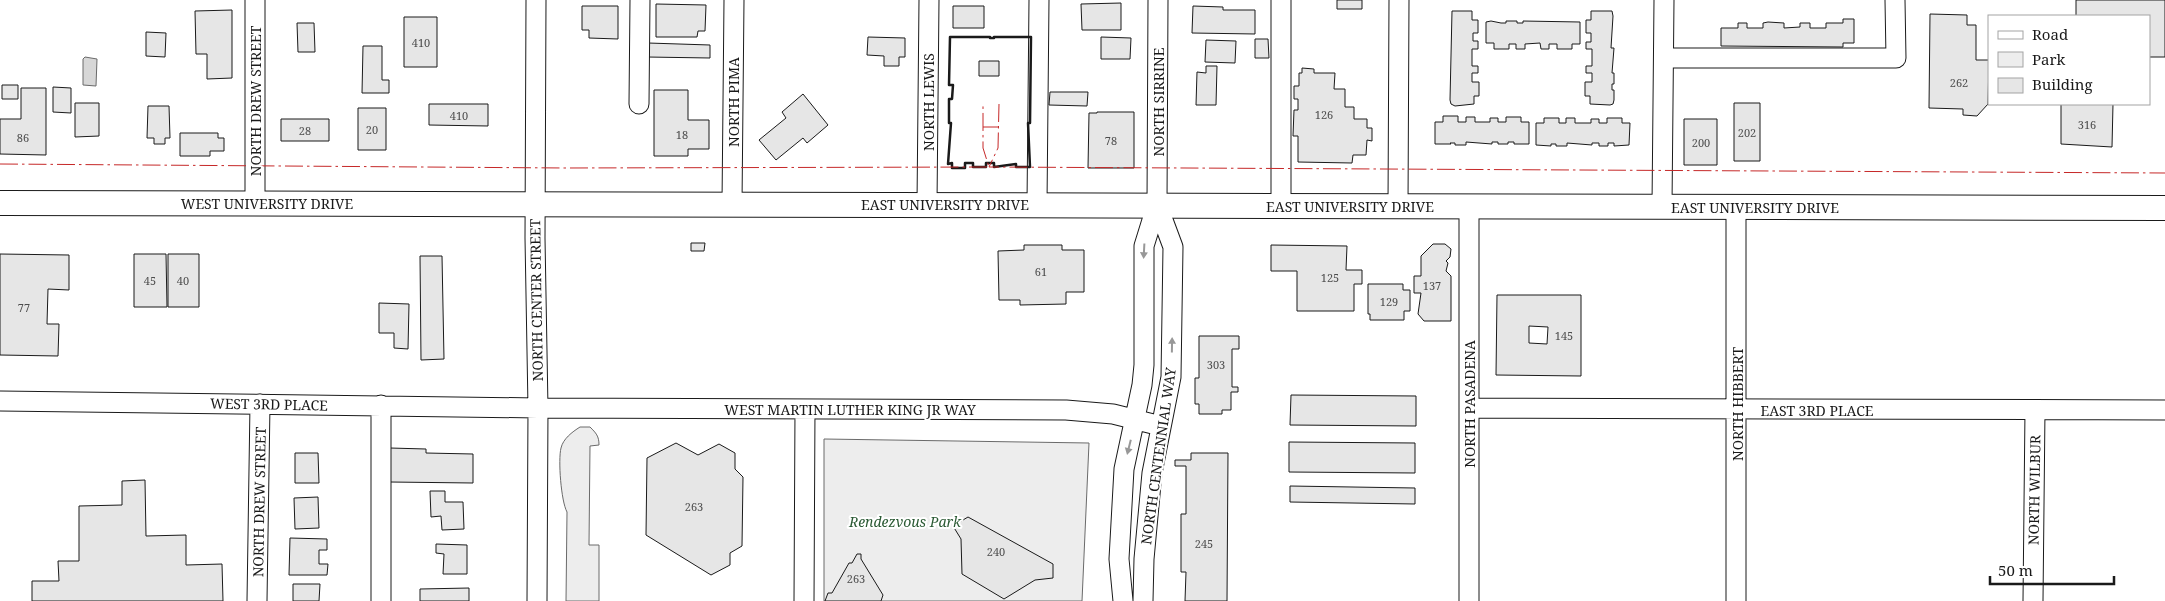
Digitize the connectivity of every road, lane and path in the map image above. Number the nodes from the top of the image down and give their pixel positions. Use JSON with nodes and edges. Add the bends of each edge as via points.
{"nodes":[{"id":1,"x":255,"y":0,"type":"edge"},
{"id":2,"x":536,"y":0,"type":"edge"},
{"id":3,"x":640,"y":0,"type":"edge"},
{"id":4,"x":734,"y":0,"type":"edge"},
{"id":5,"x":929,"y":0,"type":"edge"},
{"id":6,"x":1039,"y":0,"type":"edge"},
{"id":7,"x":1158,"y":0,"type":"edge"},
{"id":8,"x":1281,"y":0,"type":"edge"},
{"id":9,"x":1400,"y":0,"type":"edge"},
{"id":10,"x":1664,"y":0,"type":"edge"},
{"id":11,"x":1896,"y":0,"type":"edge"},
{"id":12,"x":1664,"y":58,"type":"junction"},
{"id":13,"x":639,"y":104,"type":"dead end"},
{"id":14,"x":255,"y":202,"type":"junction"},
{"id":15,"x":0,"y":203,"type":"edge"},
{"id":16,"x":535,"y":204,"type":"junction"},
{"id":17,"x":732,"y":204,"type":"junction"},
{"id":18,"x":927,"y":204,"type":"junction"},
{"id":19,"x":1037,"y":204,"type":"junction"},
{"id":20,"x":1157,"y":204,"type":"junction"},
{"id":21,"x":1281,"y":205,"type":"junction"},
{"id":22,"x":1398,"y":206,"type":"junction"},
{"id":23,"x":1470,"y":206,"type":"junction"},
{"id":24,"x":1662,"y":206,"type":"junction"},
{"id":25,"x":1736,"y":207,"type":"junction"},
{"id":26,"x":2165,"y":208,"type":"edge"},
{"id":27,"x":0,"y":401,"type":"edge"},
{"id":28,"x":260,"y":404,"type":"junction"},
{"id":29,"x":381,"y":406,"type":"junction"},
{"id":30,"x":538,"y":408,"type":"junction"},
{"id":31,"x":1469,"y":408,"type":"junction"},
{"id":32,"x":805,"y":409,"type":"junction"},
{"id":33,"x":1737,"y":409,"type":"junction"},
{"id":34,"x":2035,"y":410,"type":"junction"},
{"id":35,"x":2165,"y":410,"type":"edge"},
{"id":36,"x":1136,"y":420,"type":"junction"},
{"id":37,"x":1161,"y":426,"type":"junction"},
{"id":38,"x":257,"y":601,"type":"edge"},
{"id":39,"x":381,"y":601,"type":"edge"},
{"id":40,"x":538,"y":601,"type":"edge"},
{"id":41,"x":804,"y":601,"type":"edge"},
{"id":42,"x":1123,"y":601,"type":"edge"},
{"id":43,"x":1143,"y":601,"type":"edge"},
{"id":44,"x":1469,"y":601,"type":"edge"},
{"id":45,"x":1736,"y":601,"type":"edge"},
{"id":46,"x":2033,"y":601,"type":"edge"}],
"edges":[{"from":1,"to":14,"type":"street","name":"NORTH DREW STREET"},
{"from":2,"to":16,"type":"street","name":"NORTH CENTER STREET"},
{"from":3,"to":13,"type":"street"},
{"from":4,"to":17,"type":"street","name":"NORTH PIMA"},
{"from":5,"to":18,"type":"street","name":"NORTH LEWIS"},
{"from":6,"to":19,"type":"street"},
{"from":7,"to":20,"type":"street","name":"NORTH SIRRINE"},
{"from":8,"to":21,"type":"street"},
{"from":9,"to":22,"type":"street"},
{"from":10,"to":12,"type":"street"},
{"from":11,"to":12,"type":"street","via":[[1896,58]]},
{"from":12,"to":24,"type":"street"},
{"from":14,"to":15,"type":"main road","name":"WEST UNIVERSITY DRIVE"},
{"from":14,"to":16,"type":"main road","name":"WEST UNIVERSITY DRIVE"},
{"from":16,"to":17,"type":"main road","name":"EAST UNIVERSITY DRIVE"},
{"from":16,"to":30,"type":"street","name":"NORTH CENTER STREET"},
{"from":17,"to":18,"type":"main road","name":"EAST UNIVERSITY DRIVE"},
{"from":18,"to":19,"type":"main road","name":"EAST UNIVERSITY DRIVE"},
{"from":19,"to":20,"type":"main road","name":"EAST UNIVERSITY DRIVE"},
{"from":20,"to":21,"type":"main road","name":"EAST UNIVERSITY DRIVE"},
{"from":20,"to":36,"type":"street","name":"NORTH CENTENNIAL WAY","one_way":true,"via":[[1144,246],[1144,365]]},
{"from":37,"to":20,"type":"street","name":"NORTH CENTENNIAL WAY","one_way":true,"via":[[1171,377],[1173,247]]},
{"from":21,"to":22,"type":"main road","name":"EAST UNIVERSITY DRIVE"},
{"from":22,"to":23,"type":"main road","name":"EAST UNIVERSITY DRIVE"},
{"from":23,"to":24,"type":"main road","name":"EAST UNIVERSITY DRIVE"},
{"from":23,"to":31,"type":"street","name":"NORTH PASADENA"},
{"from":24,"to":25,"type":"main road","name":"EAST UNIVERSITY DRIVE"},
{"from":25,"to":26,"type":"main road","name":"EAST UNIVERSITY DRIVE"},
{"from":25,"to":33,"type":"street","name":"NORTH HIBBERT"},
{"from":27,"to":28,"type":"street","name":"WEST 3RD PLACE"},
{"from":28,"to":29,"type":"street","name":"WEST 3RD PLACE"},
{"from":28,"to":38,"type":"street","name":"NORTH DREW STREET"},
{"from":29,"to":30,"type":"street","name":"WEST 3RD PLACE"},
{"from":29,"to":39,"type":"street"},
{"from":30,"to":32,"type":"street","name":"WEST MARTIN LUTHER KING JR WAY"},
{"from":30,"to":40,"type":"street","name":"NORTH CENTER STREET"},
{"from":31,"to":33,"type":"street","name":"EAST 3RD PLACE"},
{"from":31,"to":44,"type":"street","name":"NORTH PASADENA"},
{"from":32,"to":36,"type":"street","name":"WEST MARTIN LUTHER KING JR WAY","via":[[1066,410],[1114,414]]},
{"from":32,"to":41,"type":"street"},
{"from":33,"to":34,"type":"street","name":"EAST 3RD PLACE"},
{"from":33,"to":45,"type":"street","name":"NORTH HIBBERT"},
{"from":34,"to":35,"type":"street","name":"EAST 3RD PLACE"},
{"from":34,"to":46,"type":"street","name":"NORTH WILBUR"},
{"from":36,"to":37,"type":"street","name":"WEST MARTIN LUTHER KING JR WAY"},
{"from":36,"to":42,"type":"street","name":"NORTH CENTENNIAL WAY","one_way":true,"via":[[1124,469],[1120,513],[1119,559]]},
{"from":37,"to":43,"type":"street","name":"NORTH CENTENNIAL WAY","via":[[1151,483]]}]}
